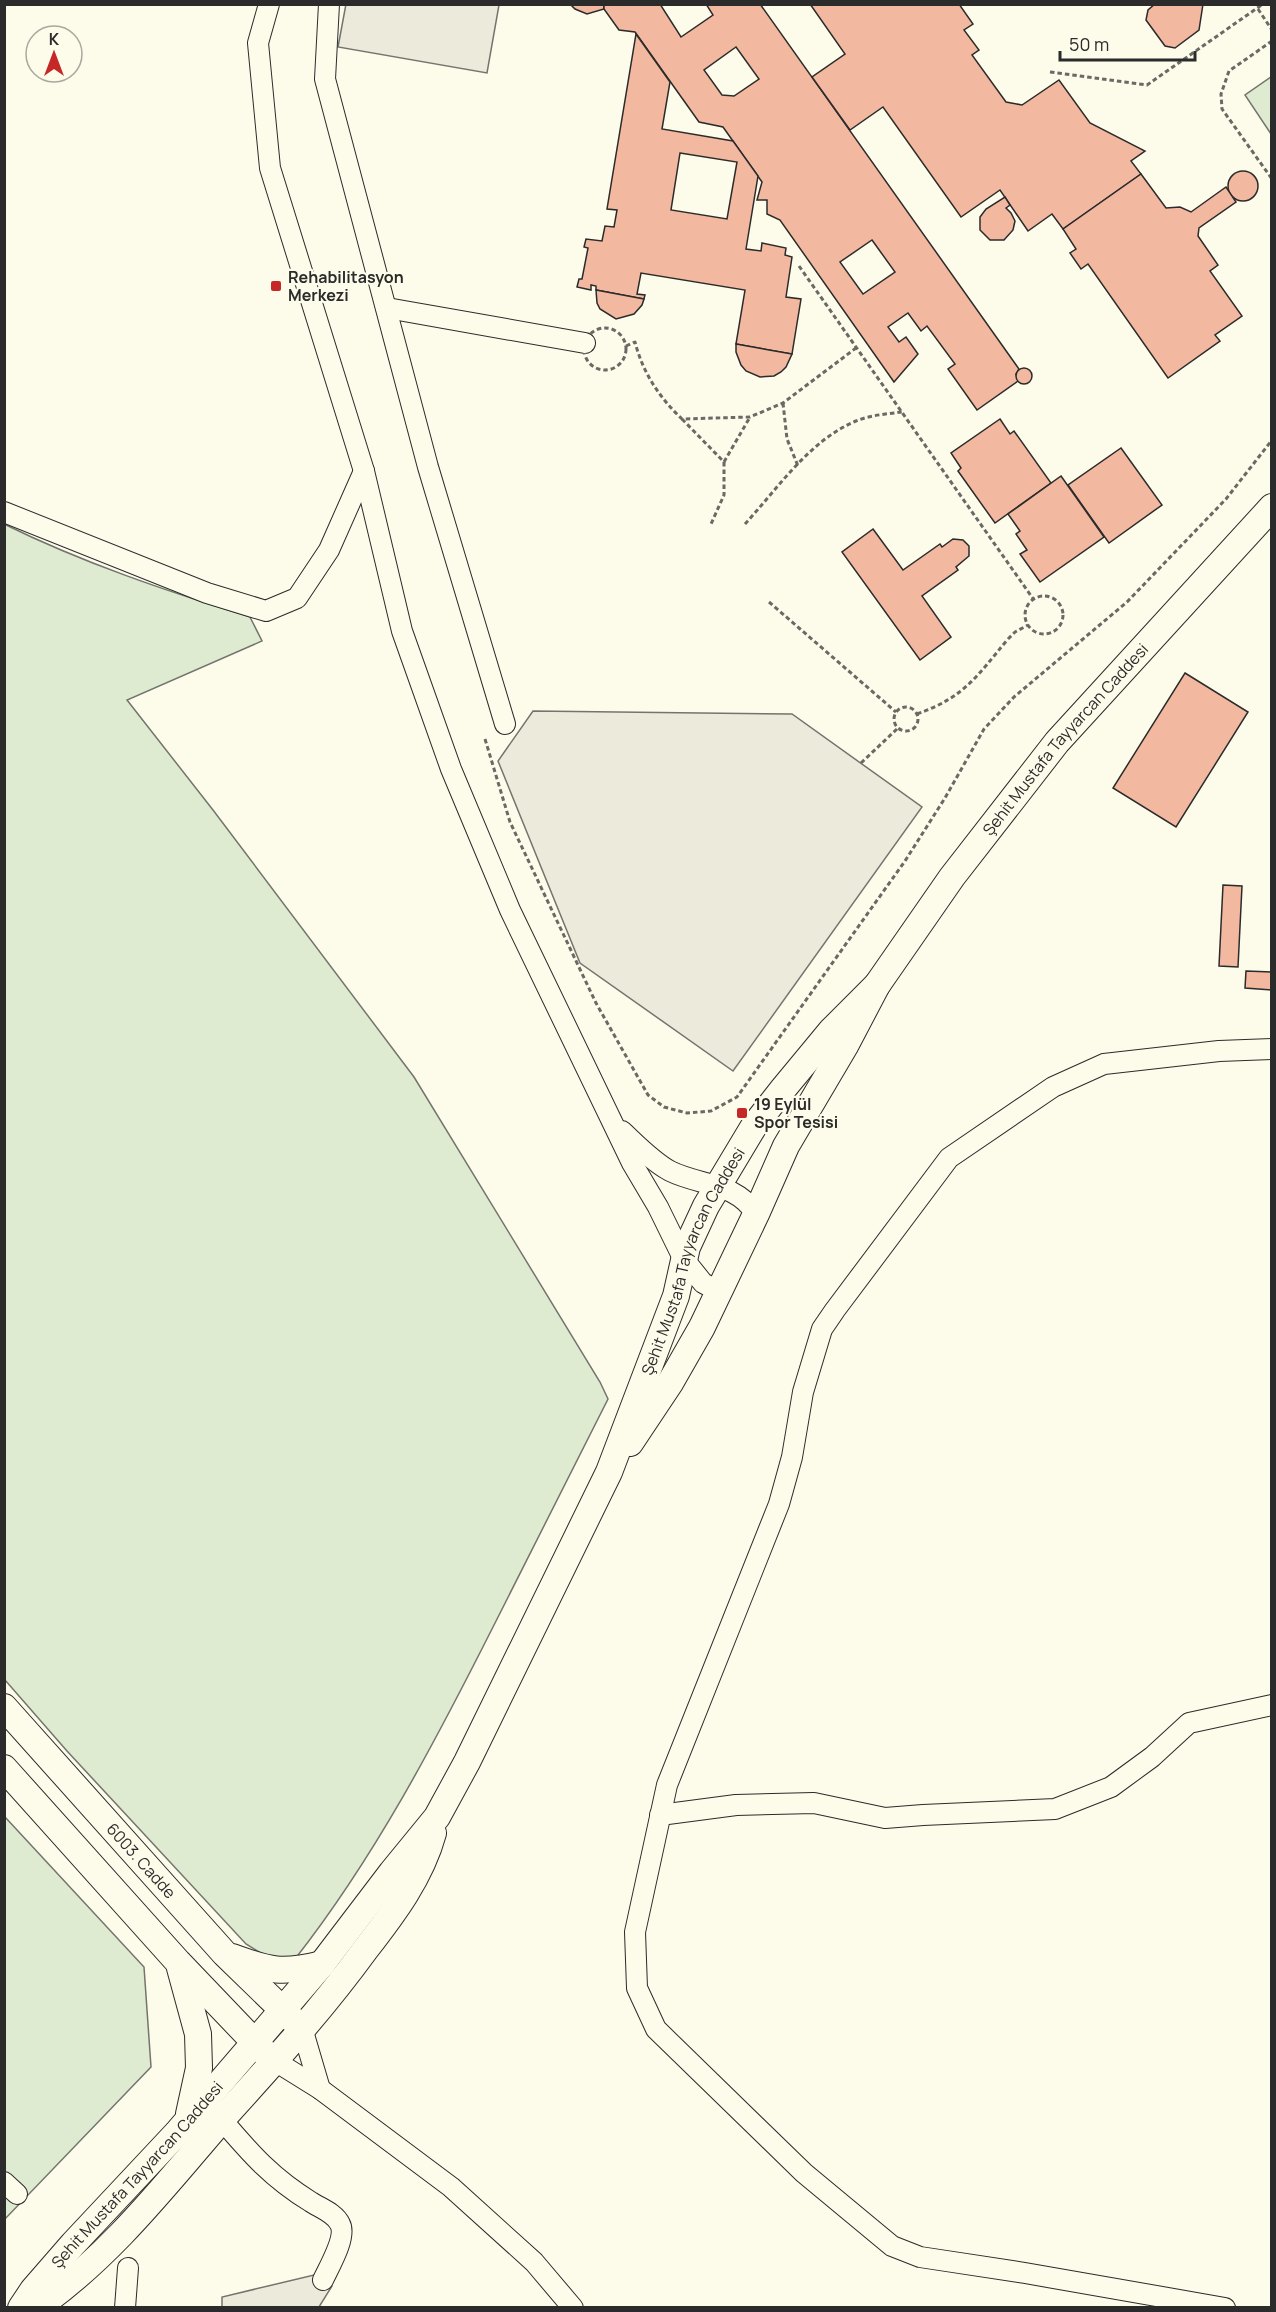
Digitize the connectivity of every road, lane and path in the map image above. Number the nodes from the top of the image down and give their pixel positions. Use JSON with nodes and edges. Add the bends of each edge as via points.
{"nodes":[{"id":1,"x":269,"y":4,"type":"edge"},
{"id":2,"x":329,"y":4,"type":"edge"},
{"id":3,"x":1263,"y":4,"type":"edge"},
{"id":4,"x":1257,"y":9,"type":"junction"},
{"id":5,"x":1272,"y":30,"type":"edge"},
{"id":6,"x":1272,"y":41,"type":"edge"},
{"id":7,"x":1050,"y":72,"type":"dead end"},
{"id":8,"x":1272,"y":179,"type":"edge"},
{"id":9,"x":799,"y":266,"type":"dead end"},
{"id":10,"x":387,"y":308,"type":"junction"},
{"id":11,"x":585,"y":343,"type":"junction"},
{"id":12,"x":626,"y":346,"type":"junction"},
{"id":13,"x":856,"y":348,"type":"junction"},
{"id":14,"x":783,"y":403,"type":"junction"},
{"id":15,"x":902,"y":412,"type":"junction"},
{"id":16,"x":750,"y":417,"type":"junction"},
{"id":17,"x":682,"y":419,"type":"junction"},
{"id":18,"x":1272,"y":440,"type":"edge"},
{"id":19,"x":724,"y":462,"type":"junction"},
{"id":20,"x":798,"y":466,"type":"junction"},
{"id":21,"x":364,"y":471,"type":"junction"},
{"id":22,"x":1272,"y":507,"type":"edge"},
{"id":23,"x":4,"y":512,"type":"edge"},
{"id":24,"x":711,"y":524,"type":"dead end"},
{"id":25,"x":746,"y":524,"type":"dead end"},
{"id":26,"x":1034,"y":600,"type":"junction"},
{"id":27,"x":769,"y":602,"type":"dead end"},
{"id":28,"x":1028,"y":626,"type":"junction"},
{"id":29,"x":896,"y":712,"type":"junction"},
{"id":30,"x":917,"y":714,"type":"junction"},
{"id":31,"x":505,"y":724,"type":"dead end"},
{"id":32,"x":898,"y":728,"type":"junction"},
{"id":33,"x":485,"y":739,"type":"dead end"},
{"id":34,"x":861,"y":764,"type":"dead end"},
{"id":35,"x":877,"y":985,"type":"junction"},
{"id":36,"x":1272,"y":1049,"type":"edge"},
{"id":37,"x":614,"y":1123,"type":"junction"},
{"id":38,"x":718,"y":1185,"type":"junction"},
{"id":39,"x":756,"y":1214,"type":"junction"},
{"id":40,"x":683,"y":1258,"type":"junction"},
{"id":41,"x":720,"y":1292,"type":"junction"},
{"id":42,"x":609,"y":1472,"type":"junction"},
{"id":43,"x":1272,"y":1706,"type":"edge"},
{"id":44,"x":4,"y":1707,"type":"edge"},
{"id":45,"x":4,"y":1768,"type":"edge"},
{"id":46,"x":660,"y":1815,"type":"junction"},
{"id":47,"x":437,"y":1817,"type":"junction"},
{"id":48,"x":225,"y":1954,"type":"junction"},
{"id":49,"x":178,"y":1962,"type":"junction"},
{"id":50,"x":322,"y":1964,"type":"junction"},
{"id":51,"x":281,"y":2011,"type":"junction"},
{"id":52,"x":302,"y":2028,"type":"junction"},
{"id":53,"x":254,"y":2043,"type":"junction"},
{"id":54,"x":274,"y":2061,"type":"junction"},
{"id":55,"x":320,"y":2089,"type":"junction"},
{"id":56,"x":188,"y":2120,"type":"junction"},
{"id":57,"x":222,"y":2120,"type":"junction"},
{"id":58,"x":128,"y":2268,"type":"dead end"},
{"id":59,"x":323,"y":2280,"type":"dead end"},
{"id":60,"x":21,"y":2307,"type":"edge"},
{"id":61,"x":36,"y":2307,"type":"edge"},
{"id":62,"x":125,"y":2307,"type":"edge"},
{"id":63,"x":573,"y":2307,"type":"edge"},
{"id":64,"x":1225,"y":2307,"type":"edge"}],
"edges":[{"from":1,"to":21,"type":"street","via":[[258,43],[270,168]]},
{"from":2,"to":10,"type":"street","via":[[325,79]]},
{"from":3,"to":4,"type":"path"},
{"from":4,"to":5,"type":"path"},
{"from":4,"to":7,"type":"path","via":[[1147,84]]},
{"from":6,"to":8,"type":"path","via":[[1229,71],[1221,94],[1222,109]]},
{"from":9,"to":13,"type":"path"},
{"from":10,"to":11,"type":"street"},
{"from":10,"to":31,"type":"street","via":[[428,467]]},
{"from":11,"to":12,"type":"path","via":[[592,333],[607,328],[618,332]]},
{"from":11,"to":12,"type":"path","via":[[589,363],[603,370],[622,362]]},
{"from":12,"to":17,"type":"path","via":[[635,342],[648,377]]},
{"from":13,"to":14,"type":"path"},
{"from":13,"to":15,"type":"path"},
{"from":14,"to":16,"type":"path"},
{"from":14,"to":20,"type":"path","via":[[787,439]]},
{"from":15,"to":20,"type":"path","via":[[858,420],[835,432]]},
{"from":15,"to":26,"type":"path"},
{"from":16,"to":17,"type":"path"},
{"from":16,"to":19,"type":"path"},
{"from":17,"to":19,"type":"path"},
{"from":18,"to":33,"type":"path","via":[[1226,500],[1127,602],[1014,697],[984,729],[905,861],[737,1097],[711,1111],[687,1113],[664,1107],[648,1095],[596,1003],[514,832]]},
{"from":19,"to":24,"type":"path","via":[[724,495]]},
{"from":20,"to":25,"type":"path"},
{"from":21,"to":23,"type":"street","via":[[329,550],[297,598],[266,611],[207,593]]},
{"from":21,"to":37,"type":"street","via":[[402,631],[451,770],[510,910]]},
{"from":22,"to":35,"type":"main road","name":"Şehit Mustafa Tayyarcan Caddesi","via":[[1058,742],[952,877]]},
{"from":26,"to":28,"type":"path","via":[[1026,611]]},
{"from":26,"to":28,"type":"path","via":[[1053,599],[1060,605],[1062,620],[1058,628],[1045,634]]},
{"from":27,"to":29,"type":"path"},
{"from":28,"to":30,"type":"path","via":[[1008,639],[971,684],[950,700]]},
{"from":29,"to":30,"type":"path","via":[[907,707]]},
{"from":29,"to":32,"type":"path","via":[[894,721]]},
{"from":30,"to":32,"type":"path","via":[[913,729]]},
{"from":32,"to":34,"type":"path"},
{"from":35,"to":38,"type":"main road","name":"Şehit Mustafa Tayyarcan Caddesi","via":[[831,1031],[783,1089],[754,1126]]},
{"from":35,"to":39,"type":"main road","name":"Şehit Mustafa Tayyarcan Caddesi","via":[[786,1146]]},
{"from":36,"to":46,"type":"street","via":[[1104,1064],[1053,1087],[949,1158],[822,1329],[803,1392],[779,1504],[667,1785]]},
{"from":37,"to":38,"type":"street","via":[[668,1170]]},
{"from":37,"to":40,"type":"street"},
{"from":38,"to":39,"type":"street","via":[[742,1198]]},
{"from":38,"to":40,"type":"main road","name":"Şehit Mustafa Tayyarcan Caddesi"},
{"from":39,"to":41,"type":"main road","name":"Şehit Mustafa Tayyarcan Caddesi"},
{"from":40,"to":41,"type":"street","via":[[703,1283]]},
{"from":40,"to":42,"type":"main road","name":"Şehit Mustafa Tayyarcan Caddesi","via":[[676,1296]]},
{"from":41,"to":42,"type":"main road","name":"Şehit Mustafa Tayyarcan Caddesi","via":[[670,1383]]},
{"from":42,"to":47,"type":"main road","name":"Şehit Mustafa Tayyarcan Caddesi"},
{"from":43,"to":46,"type":"street","via":[[1189,1723],[1111,1787],[1055,1809],[885,1818],[814,1803],[736,1805]]},
{"from":44,"to":48,"type":"main road","name":"6003. Cadde"},
{"from":45,"to":49,"type":"main road"},
{"from":46,"to":64,"type":"street","via":[[635,1932],[637,1988],[656,2029],[804,2173],[892,2246],[920,2257]]},
{"from":47,"to":50,"type":"main road","name":"Şehit Mustafa Tayyarcan Caddesi"},
{"from":47,"to":52,"type":"main road","name":"Şehit Mustafa Tayyarcan Caddesi","via":[[429,1847],[407,1892],[347,1975]]},
{"from":48,"to":50,"type":"main road","via":[[264,1969],[295,1971]]},
{"from":48,"to":51,"type":"main road","name":"6003. Cadde"},
{"from":49,"to":53,"type":"main road"},
{"from":49,"to":56,"type":"main road","via":[[198,2034],[198,2079]]},
{"from":50,"to":51,"type":"main road","name":"Şehit Mustafa Tayyarcan Caddesi"},
{"from":51,"to":52,"type":"main road","name":"6003. Cadde"},
{"from":51,"to":53,"type":"main road","name":"Şehit Mustafa Tayyarcan Caddesi"},
{"from":52,"to":54,"type":"main road","name":"Şehit Mustafa Tayyarcan Caddesi"},
{"from":52,"to":55,"type":"street"},
{"from":53,"to":54,"type":"main road"},
{"from":53,"to":56,"type":"main road","name":"Şehit Mustafa Tayyarcan Caddesi"},
{"from":54,"to":55,"type":"street"},
{"from":54,"to":57,"type":"main road","name":"Şehit Mustafa Tayyarcan Caddesi"},
{"from":55,"to":63,"type":"street","via":[[451,2187],[534,2262]]},
{"from":56,"to":60,"type":"main road","name":"Şehit Mustafa Tayyarcan Caddesi","via":[[73,2244]]},
{"from":57,"to":59,"type":"street","via":[[273,2176],[340,2223],[338,2247]]},
{"from":57,"to":61,"type":"main road","name":"Şehit Mustafa Tayyarcan Caddesi","via":[[137,2218]]},
{"from":58,"to":62,"type":"street"}]}
